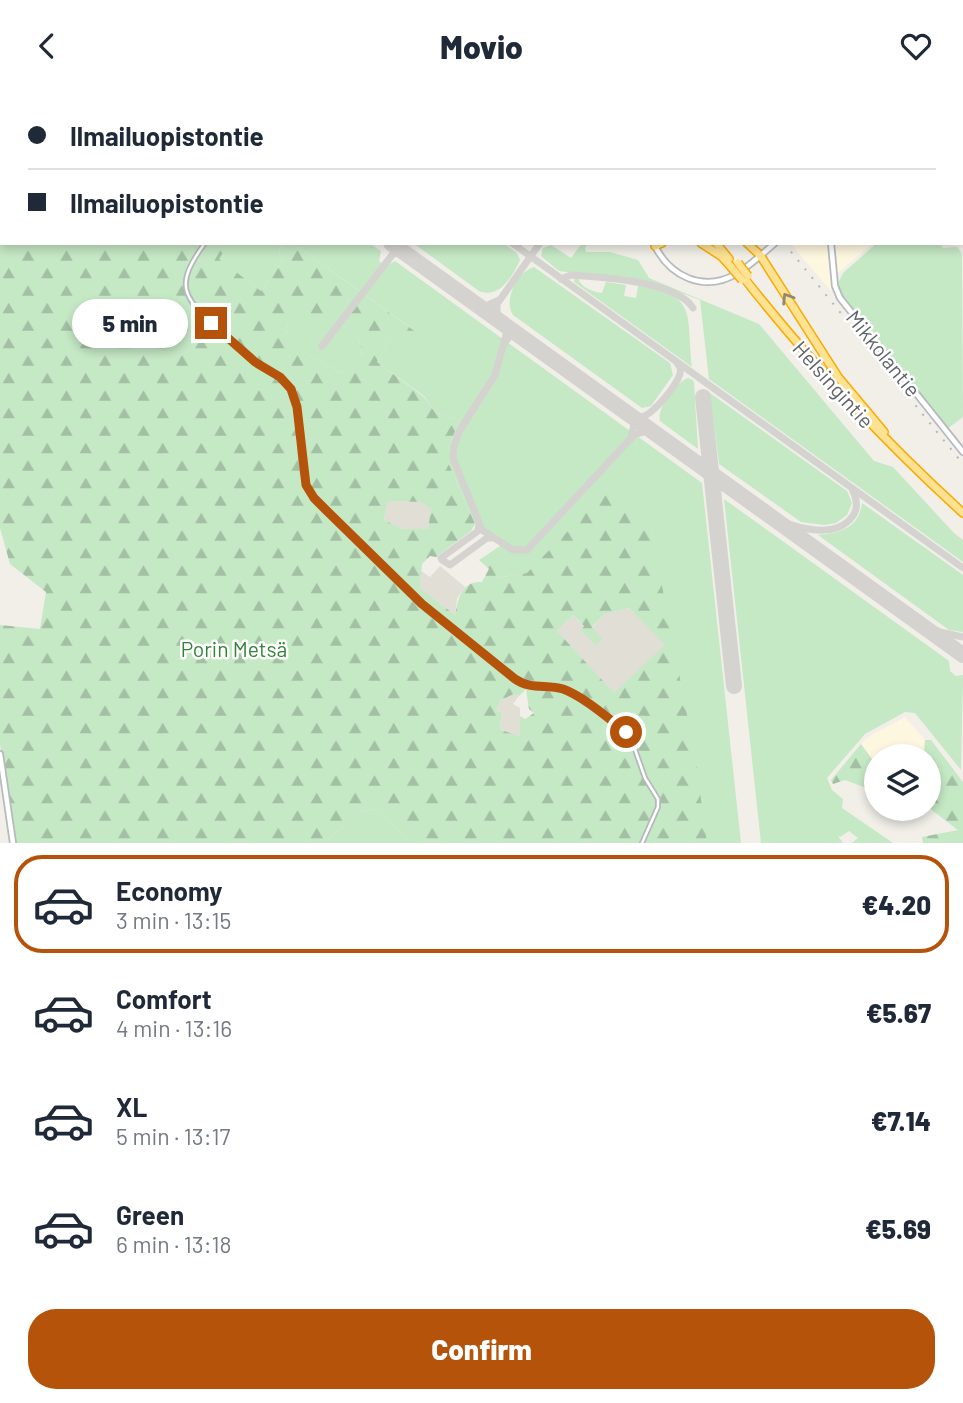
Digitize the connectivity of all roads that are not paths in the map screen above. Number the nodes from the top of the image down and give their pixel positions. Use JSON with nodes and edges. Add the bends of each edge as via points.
{"nodes":[{"id":1,"x":204,"y":245,"type":"edge"},
{"id":2,"x":657,"y":245,"type":"edge"},
{"id":3,"x":704,"y":245,"type":"edge"},
{"id":4,"x":720,"y":245,"type":"edge"},
{"id":5,"x":749,"y":245,"type":"edge"},
{"id":6,"x":772,"y":245,"type":"edge"},
{"id":7,"x":831,"y":245,"type":"edge"},
{"id":8,"x":760,"y":255,"type":"junction"},
{"id":9,"x":735,"y":265,"type":"junction"},
{"id":10,"x":745,"y":278,"type":"junction"},
{"id":11,"x":884,"y":432,"type":"junction"},
{"id":12,"x":963,"y":452,"type":"edge"},
{"id":13,"x":963,"y":506,"type":"edge"},
{"id":14,"x":963,"y":513,"type":"edge"},
{"id":15,"x":0,"y":754,"type":"edge"},
{"id":16,"x":13,"y":843,"type":"edge"},
{"id":17,"x":642,"y":843,"type":"edge"}],
"edges":[{"from":1,"to":17,"type":"street","via":[[187,272],[190,300],[243,352],[291,389],[311,494],[422,604],[515,679],[571,693],[626,732],[658,799]]},
{"from":2,"to":8,"type":"street","via":[[673,271],[704,282],[727,279]]},
{"from":3,"to":9,"type":"highway"},
{"from":4,"to":9,"type":"highway","name":"Helsingintie"},
{"from":5,"to":8,"type":"highway"},
{"from":6,"to":8,"type":"street"},
{"from":7,"to":12,"type":"street","name":"Mikkolantie","via":[[840,298]]},
{"from":11,"to":8,"type":"highway","one_way":true,"via":[[838,377]]},
{"from":9,"to":10,"type":"highway","name":"Helsingintie","bridge":true},
{"from":10,"to":11,"type":"highway","name":"Helsingintie"},
{"from":10,"to":14,"type":"highway","name":"Helsingintie","via":[[856,410]]},
{"from":11,"to":13,"type":"highway","name":"Helsingintie"},
{"from":15,"to":16,"type":"street"}]}
